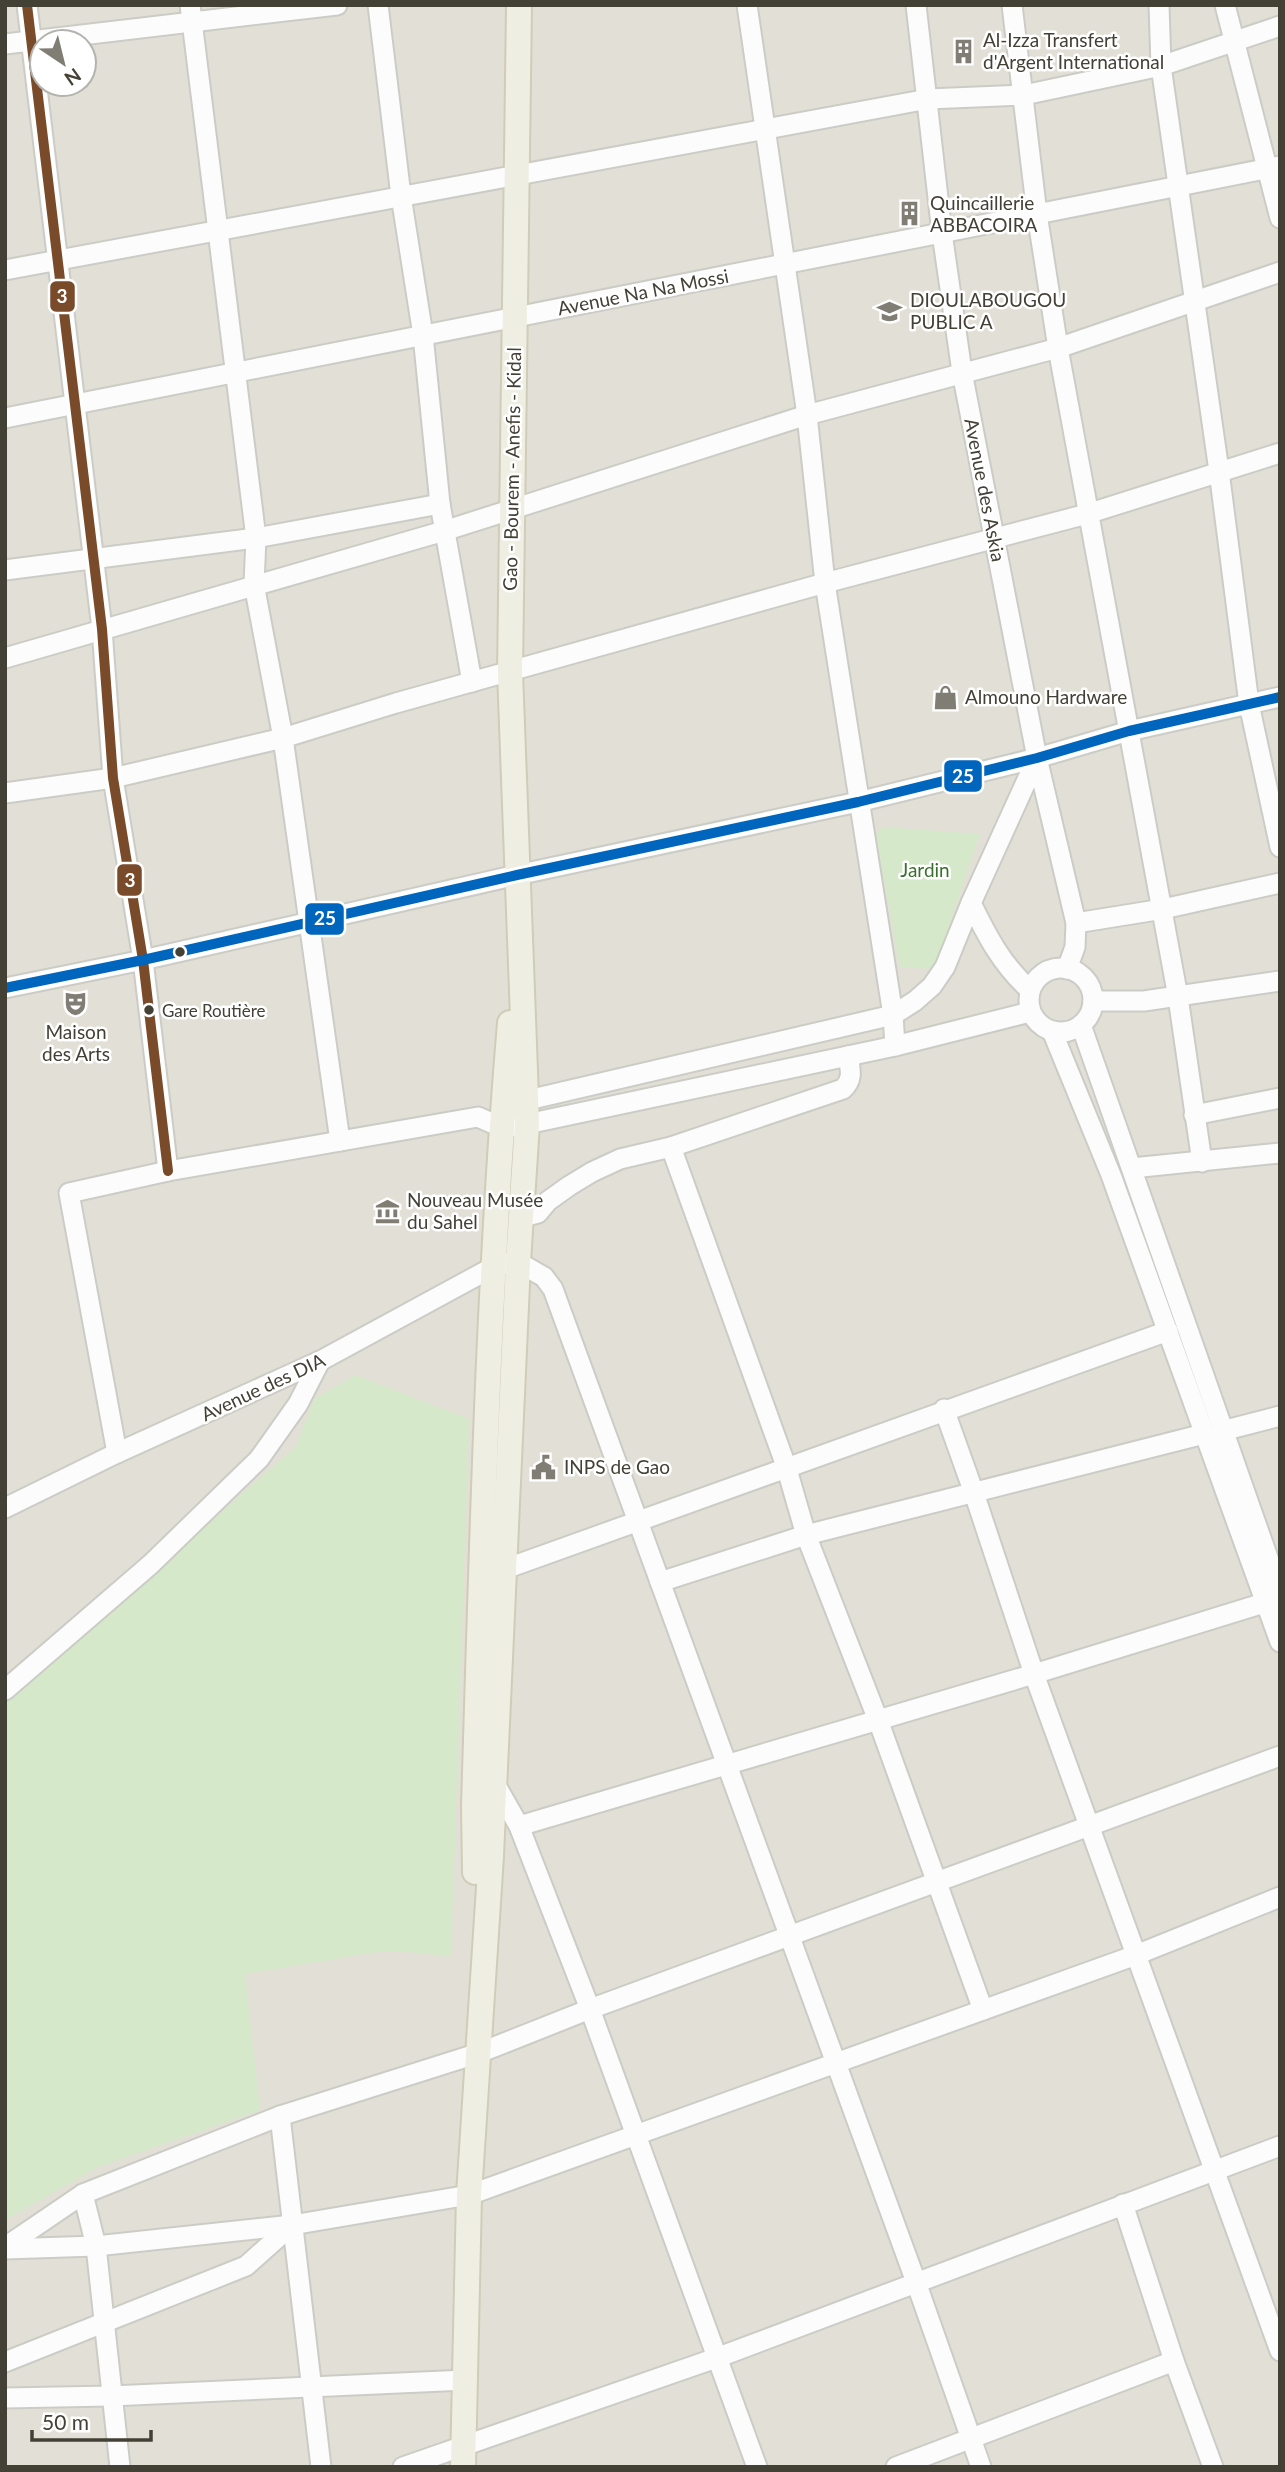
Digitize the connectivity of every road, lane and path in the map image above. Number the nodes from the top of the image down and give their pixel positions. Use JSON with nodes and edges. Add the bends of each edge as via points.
{"nodes":[{"id":1,"x":27,"y":5,"type":"edge"},
{"id":2,"x":337,"y":5,"type":"edge"},
{"id":3,"x":378,"y":5,"type":"edge"},
{"id":4,"x":519,"y":5,"type":"edge"},
{"id":5,"x":747,"y":5,"type":"edge"},
{"id":6,"x":916,"y":5,"type":"edge"},
{"id":7,"x":1012,"y":5,"type":"edge"},
{"id":8,"x":1159,"y":5,"type":"edge"},
{"id":9,"x":1225,"y":5,"type":"edge"},
{"id":10,"x":191,"y":14,"type":"edge"},
{"id":11,"x":1280,"y":26,"type":"edge"},
{"id":12,"x":30,"y":28,"type":"edge"},
{"id":13,"x":98,"y":30,"type":"edge"},
{"id":14,"x":28,"y":41,"type":"edge"},
{"id":15,"x":1235,"y":41,"type":"junction"},
{"id":16,"x":5,"y":44,"type":"edge"},
{"id":17,"x":1161,"y":66,"type":"junction"},
{"id":18,"x":1024,"y":95,"type":"junction"},
{"id":19,"x":39,"y":98,"type":"edge"},
{"id":20,"x":928,"y":99,"type":"junction"},
{"id":21,"x":764,"y":129,"type":"junction"},
{"id":22,"x":1273,"y":167,"type":"edge"},
{"id":23,"x":516,"y":175,"type":"junction"},
{"id":24,"x":1176,"y":187,"type":"junction"},
{"id":25,"x":401,"y":196,"type":"junction"},
{"id":26,"x":1037,"y":214,"type":"junction"},
{"id":27,"x":1280,"y":218,"type":"edge"},
{"id":28,"x":218,"y":231,"type":"junction"},
{"id":29,"x":943,"y":233,"type":"junction"},
{"id":30,"x":58,"y":260,"type":"junction"},
{"id":31,"x":786,"y":264,"type":"junction"},
{"id":32,"x":5,"y":270,"type":"edge"},
{"id":33,"x":1280,"y":272,"type":"edge"},
{"id":34,"x":1194,"y":300,"type":"junction"},
{"id":35,"x":515,"y":317,"type":"junction"},
{"id":36,"x":423,"y":335,"type":"junction"},
{"id":37,"x":1058,"y":348,"type":"junction"},
{"id":38,"x":237,"y":372,"type":"junction"},
{"id":39,"x":962,"y":372,"type":"junction"},
{"id":40,"x":76,"y":404,"type":"junction"},
{"id":41,"x":807,"y":415,"type":"junction"},
{"id":42,"x":5,"y":418,"type":"edge"},
{"id":43,"x":1280,"y":453,"type":"edge"},
{"id":44,"x":1219,"y":471,"type":"junction"},
{"id":45,"x":440,"y":504,"type":"junction"},
{"id":46,"x":511,"y":509,"type":"junction"},
{"id":47,"x":1087,"y":514,"type":"junction"},
{"id":48,"x":444,"y":531,"type":"junction"},
{"id":49,"x":256,"y":538,"type":"junction"},
{"id":50,"x":995,"y":538,"type":"junction"},
{"id":51,"x":93,"y":559,"type":"junction"},
{"id":52,"x":5,"y":570,"type":"edge"},
{"id":53,"x":825,"y":583,"type":"junction"},
{"id":54,"x":254,"y":584,"type":"junction"},
{"id":55,"x":102,"y":629,"type":"junction"},
{"id":56,"x":5,"y":658,"type":"edge"},
{"id":57,"x":510,"y":672,"type":"junction"},
{"id":58,"x":472,"y":682,"type":"junction"},
{"id":59,"x":1280,"y":697,"type":"edge"},
{"id":60,"x":1249,"y":704,"type":"junction"},
{"id":61,"x":1129,"y":731,"type":"junction"},
{"id":62,"x":283,"y":738,"type":"junction"},
{"id":63,"x":1037,"y":758,"type":"junction"},
{"id":64,"x":113,"y":778,"type":"junction"},
{"id":65,"x":5,"y":793,"type":"edge"},
{"id":66,"x":858,"y":802,"type":"junction"},
{"id":67,"x":1280,"y":848,"type":"edge"},
{"id":68,"x":517,"y":874,"type":"junction"},
{"id":69,"x":1280,"y":883,"type":"edge"},
{"id":70,"x":971,"y":903,"type":"junction"},
{"id":71,"x":1163,"y":909,"type":"junction"},
{"id":72,"x":308,"y":922,"type":"junction"},
{"id":73,"x":1076,"y":923,"type":"junction"},
{"id":74,"x":143,"y":960,"type":"junction"},
{"id":75,"x":1067,"y":969,"type":"junction"},
{"id":76,"x":1280,"y":981,"type":"edge"},
{"id":77,"x":5,"y":988,"type":"edge"},
{"id":78,"x":1030,"y":990,"type":"junction"},
{"id":79,"x":1178,"y":997,"type":"junction"},
{"id":80,"x":1093,"y":1001,"type":"junction"},
{"id":81,"x":1030,"y":1012,"type":"junction"},
{"id":82,"x":893,"y":1015,"type":"junction"},
{"id":83,"x":1081,"y":1025,"type":"junction"},
{"id":84,"x":1052,"y":1031,"type":"junction"},
{"id":85,"x":895,"y":1045,"type":"junction"},
{"id":86,"x":848,"y":1056,"type":"junction"},
{"id":87,"x":1280,"y":1098,"type":"edge"},
{"id":88,"x":515,"y":1114,"type":"junction"},
{"id":89,"x":1195,"y":1115,"type":"junction"},
{"id":90,"x":340,"y":1141,"type":"junction"},
{"id":91,"x":671,"y":1147,"type":"junction"},
{"id":92,"x":1280,"y":1153,"type":"edge"},
{"id":93,"x":1202,"y":1162,"type":"junction"},
{"id":94,"x":1132,"y":1168,"type":"junction"},
{"id":95,"x":168,"y":1171,"type":"junction"},
{"id":96,"x":522,"y":1217,"type":"junction"},
{"id":97,"x":507,"y":1264,"type":"junction"},
{"id":98,"x":1168,"y":1331,"type":"junction"},
{"id":99,"x":320,"y":1361,"type":"junction"},
{"id":100,"x":944,"y":1409,"type":"junction"},
{"id":101,"x":1280,"y":1416,"type":"edge"},
{"id":102,"x":1213,"y":1433,"type":"junction"},
{"id":103,"x":117,"y":1453,"type":"junction"},
{"id":104,"x":786,"y":1466,"type":"junction"},
{"id":105,"x":974,"y":1493,"type":"junction"},
{"id":106,"x":5,"y":1508,"type":"edge"},
{"id":107,"x":637,"y":1521,"type":"junction"},
{"id":108,"x":806,"y":1535,"type":"junction"},
{"id":109,"x":505,"y":1569,"type":"junction"},
{"id":110,"x":660,"y":1582,"type":"junction"},
{"id":111,"x":1275,"y":1597,"type":"edge"},
{"id":112,"x":1280,"y":1642,"type":"edge"},
{"id":113,"x":1034,"y":1674,"type":"junction"},
{"id":114,"x":5,"y":1689,"type":"edge"},
{"id":115,"x":878,"y":1720,"type":"junction"},
{"id":116,"x":1280,"y":1756,"type":"edge"},
{"id":117,"x":727,"y":1765,"type":"junction"},
{"id":118,"x":494,"y":1782,"type":"junction"},
{"id":119,"x":519,"y":1826,"type":"junction"},
{"id":120,"x":1089,"y":1827,"type":"junction"},
{"id":121,"x":937,"y":1882,"type":"junction"},
{"id":122,"x":1280,"y":1897,"type":"edge"},
{"id":123,"x":789,"y":1936,"type":"junction"},
{"id":124,"x":1136,"y":1955,"type":"junction"},
{"id":125,"x":590,"y":2009,"type":"junction"},
{"id":126,"x":983,"y":2010,"type":"junction"},
{"id":127,"x":479,"y":2053,"type":"junction"},
{"id":128,"x":836,"y":2063,"type":"junction"},
{"id":129,"x":280,"y":2116,"type":"junction"},
{"id":130,"x":636,"y":2135,"type":"junction"},
{"id":131,"x":1280,"y":2146,"type":"edge"},
{"id":132,"x":1214,"y":2171,"type":"junction"},
{"id":133,"x":83,"y":2194,"type":"junction"},
{"id":134,"x":469,"y":2195,"type":"junction"},
{"id":135,"x":1123,"y":2204,"type":"junction"},
{"id":136,"x":292,"y":2225,"type":"junction"},
{"id":137,"x":96,"y":2246,"type":"junction"},
{"id":138,"x":5,"y":2248,"type":"edge"},
{"id":139,"x":916,"y":2282,"type":"junction"},
{"id":140,"x":103,"y":2322,"type":"junction"},
{"id":141,"x":1280,"y":2351,"type":"edge"},
{"id":142,"x":719,"y":2357,"type":"junction"},
{"id":143,"x":1174,"y":2361,"type":"junction"},
{"id":144,"x":5,"y":2362,"type":"edge"},
{"id":145,"x":466,"y":2379,"type":"junction"},
{"id":146,"x":312,"y":2385,"type":"junction"},
{"id":147,"x":111,"y":2396,"type":"junction"},
{"id":148,"x":5,"y":2398,"type":"edge"},
{"id":149,"x":970,"y":2439,"type":"junction"},
{"id":150,"x":463,"y":2456,"type":"edge"},
{"id":151,"x":120,"y":2467,"type":"edge"},
{"id":152,"x":321,"y":2467,"type":"edge"},
{"id":153,"x":404,"y":2467,"type":"edge"},
{"id":154,"x":757,"y":2467,"type":"edge"},
{"id":155,"x":896,"y":2467,"type":"edge"},
{"id":156,"x":981,"y":2467,"type":"edge"},
{"id":157,"x":1213,"y":2467,"type":"edge"}],
"edges":[{"from":1,"to":12,"type":"street"},
{"from":2,"to":10,"type":"street"},
{"from":3,"to":25,"type":"street"},
{"from":4,"to":23,"type":"main road","name":"Gao - Bourem - Anefis - Kidal"},
{"from":5,"to":21,"type":"street"},
{"from":6,"to":20,"type":"street","name":"Avenue des Askia"},
{"from":7,"to":18,"type":"street"},
{"from":8,"to":17,"type":"street"},
{"from":9,"to":15,"type":"street"},
{"from":10,"to":13,"type":"street"},
{"from":10,"to":28,"type":"street"},
{"from":11,"to":15,"type":"street"},
{"from":14,"to":16,"type":"street"},
{"from":15,"to":17,"type":"street"},
{"from":15,"to":22,"type":"street"},
{"from":17,"to":18,"type":"street"},
{"from":17,"to":24,"type":"street"},
{"from":18,"to":20,"type":"street"},
{"from":18,"to":26,"type":"street"},
{"from":19,"to":30,"type":"street"},
{"from":20,"to":21,"type":"street"},
{"from":20,"to":29,"type":"street","name":"Avenue des Askia"},
{"from":21,"to":23,"type":"street"},
{"from":21,"to":31,"type":"street"},
{"from":22,"to":24,"type":"street","name":"Avenue Na Na Mossi"},
{"from":22,"to":27,"type":"street"},
{"from":23,"to":25,"type":"street"},
{"from":23,"to":35,"type":"main road","name":"Gao - Bourem - Anefis - Kidal"},
{"from":24,"to":26,"type":"street","name":"Avenue Na Na Mossi"},
{"from":24,"to":34,"type":"street"},
{"from":25,"to":28,"type":"street"},
{"from":25,"to":36,"type":"street"},
{"from":26,"to":29,"type":"street","name":"Avenue Na Na Mossi"},
{"from":26,"to":37,"type":"street"},
{"from":28,"to":30,"type":"street"},
{"from":28,"to":38,"type":"street"},
{"from":29,"to":31,"type":"street","name":"Avenue Na Na Mossi"},
{"from":29,"to":39,"type":"street","name":"Avenue des Askia"},
{"from":30,"to":32,"type":"street"},
{"from":30,"to":40,"type":"street"},
{"from":31,"to":35,"type":"street","name":"Avenue Na Na Mossi"},
{"from":31,"to":41,"type":"street"},
{"from":33,"to":34,"type":"street"},
{"from":34,"to":37,"type":"street"},
{"from":34,"to":44,"type":"street"},
{"from":35,"to":36,"type":"street","name":"Avenue Na Na Mossi"},
{"from":35,"to":46,"type":"main road","name":"Gao - Bourem - Anefis - Kidal"},
{"from":36,"to":38,"type":"street","name":"Avenue Na Na Mossi"},
{"from":36,"to":45,"type":"street"},
{"from":37,"to":39,"type":"street"},
{"from":37,"to":47,"type":"street"},
{"from":38,"to":40,"type":"street","name":"Avenue Na Na Mossi"},
{"from":38,"to":49,"type":"street"},
{"from":39,"to":41,"type":"street"},
{"from":39,"to":50,"type":"street","name":"Avenue des Askia"},
{"from":40,"to":42,"type":"street","name":"Avenue Na Na Mossi"},
{"from":40,"to":51,"type":"street"},
{"from":41,"to":46,"type":"street"},
{"from":41,"to":53,"type":"street"},
{"from":43,"to":44,"type":"street"},
{"from":44,"to":47,"type":"street"},
{"from":44,"to":60,"type":"street"},
{"from":45,"to":48,"type":"street"},
{"from":45,"to":49,"type":"street"},
{"from":46,"to":48,"type":"street"},
{"from":46,"to":57,"type":"main road","name":"Gao - Bourem - Anefis - Kidal"},
{"from":47,"to":50,"type":"street"},
{"from":47,"to":61,"type":"street"},
{"from":48,"to":54,"type":"street"},
{"from":48,"to":58,"type":"street"},
{"from":49,"to":51,"type":"street"},
{"from":49,"to":54,"type":"street"},
{"from":50,"to":53,"type":"street"},
{"from":50,"to":63,"type":"street","name":"Avenue des Askia"},
{"from":51,"to":52,"type":"street"},
{"from":51,"to":55,"type":"street"},
{"from":53,"to":57,"type":"street"},
{"from":53,"to":66,"type":"street"},
{"from":54,"to":55,"type":"street"},
{"from":54,"to":62,"type":"street"},
{"from":55,"to":56,"type":"street"},
{"from":55,"to":64,"type":"street"},
{"from":57,"to":58,"type":"street"},
{"from":57,"to":68,"type":"main road","name":"Gao - Bourem - Anefis - Kidal"},
{"from":58,"to":62,"type":"street"},
{"from":59,"to":60,"type":"street"},
{"from":60,"to":61,"type":"street"},
{"from":60,"to":67,"type":"street"},
{"from":61,"to":63,"type":"street"},
{"from":61,"to":71,"type":"street"},
{"from":62,"to":64,"type":"street"},
{"from":62,"to":72,"type":"street"},
{"from":63,"to":66,"type":"street"},
{"from":63,"to":70,"type":"street"},
{"from":63,"to":73,"type":"street","name":"Avenue des Askia"},
{"from":64,"to":65,"type":"street"},
{"from":64,"to":74,"type":"street"},
{"from":66,"to":68,"type":"street"},
{"from":66,"to":82,"type":"street"},
{"from":68,"to":72,"type":"street"},
{"from":68,"to":88,"type":"main road","name":"Gao - Bourem - Anefis - Kidal"},
{"from":69,"to":71,"type":"street"},
{"from":70,"to":78,"type":"street","via":[[992,945]]},
{"from":70,"to":82,"type":"street","via":[[932,986]]},
{"from":71,"to":73,"type":"street"},
{"from":71,"to":79,"type":"street"},
{"from":72,"to":74,"type":"street"},
{"from":72,"to":90,"type":"street"},
{"from":73,"to":75,"type":"street","name":"Avenue des Askia","via":[[1075,947]]},
{"from":74,"to":77,"type":"street"},
{"from":74,"to":95,"type":"street"},
{"from":75,"to":78,"type":"street","via":[[1045,972]]},
{"from":75,"to":80,"type":"street","via":[[1086,980]]},
{"from":76,"to":79,"type":"street"},
{"from":78,"to":81,"type":"street"},
{"from":79,"to":80,"type":"street"},
{"from":79,"to":89,"type":"street"},
{"from":80,"to":83,"type":"street"},
{"from":81,"to":84,"type":"street"},
{"from":81,"to":85,"type":"street"},
{"from":82,"to":85,"type":"street"},
{"from":82,"to":88,"type":"street"},
{"from":83,"to":84,"type":"street"},
{"from":83,"to":94,"type":"street"},
{"from":84,"to":98,"type":"street"},
{"from":85,"to":86,"type":"street"},
{"from":86,"to":88,"type":"street"},
{"from":86,"to":91,"type":"street","via":[[851,1076],[843,1089]]},
{"from":87,"to":89,"type":"street"},
{"from":88,"to":90,"type":"street"},
{"from":88,"to":96,"type":"main road"},
{"from":88,"to":97,"type":"main road"},
{"from":89,"to":93,"type":"street"},
{"from":90,"to":95,"type":"street"},
{"from":91,"to":96,"type":"street","via":[[620,1159],[592,1172],[548,1201],[538,1213]]},
{"from":91,"to":104,"type":"street"},
{"from":92,"to":93,"type":"street"},
{"from":93,"to":94,"type":"street"},
{"from":94,"to":102,"type":"street"},
{"from":95,"to":103,"type":"street","via":[[69,1193]]},
{"from":96,"to":97,"type":"main road"},
{"from":97,"to":99,"type":"street","name":"Avenue des DIA"},
{"from":97,"to":107,"type":"street","via":[[544,1277],[553,1289]]},
{"from":97,"to":109,"type":"main road"},
{"from":97,"to":127,"type":"main road","via":[[486,1409],[474,1806]]},
{"from":98,"to":100,"type":"street"},
{"from":98,"to":102,"type":"street"},
{"from":99,"to":103,"type":"street","name":"Avenue des DIA"},
{"from":99,"to":114,"type":"street","via":[[298,1404],[259,1459],[151,1564]]},
{"from":100,"to":104,"type":"street"},
{"from":100,"to":105,"type":"street"},
{"from":101,"to":102,"type":"street"},
{"from":102,"to":105,"type":"street"},
{"from":102,"to":111,"type":"street"},
{"from":103,"to":106,"type":"street","name":"Avenue des DIA"},
{"from":104,"to":107,"type":"street"},
{"from":104,"to":108,"type":"street"},
{"from":105,"to":108,"type":"street"},
{"from":105,"to":113,"type":"street"},
{"from":107,"to":109,"type":"street"},
{"from":107,"to":110,"type":"street"},
{"from":108,"to":110,"type":"street"},
{"from":108,"to":115,"type":"street"},
{"from":109,"to":118,"type":"main road"},
{"from":110,"to":117,"type":"street"},
{"from":111,"to":112,"type":"street"},
{"from":111,"to":113,"type":"street"},
{"from":113,"to":115,"type":"street"},
{"from":113,"to":120,"type":"street"},
{"from":115,"to":117,"type":"street"},
{"from":115,"to":121,"type":"street"},
{"from":116,"to":120,"type":"street"},
{"from":117,"to":119,"type":"street"},
{"from":117,"to":123,"type":"street"},
{"from":118,"to":119,"type":"street"},
{"from":118,"to":127,"type":"main road"},
{"from":119,"to":125,"type":"street"},
{"from":120,"to":121,"type":"street"},
{"from":120,"to":124,"type":"street"},
{"from":121,"to":123,"type":"street"},
{"from":121,"to":126,"type":"street"},
{"from":122,"to":124,"type":"street"},
{"from":123,"to":125,"type":"street"},
{"from":123,"to":128,"type":"street"},
{"from":124,"to":126,"type":"street"},
{"from":124,"to":132,"type":"street"},
{"from":125,"to":127,"type":"street"},
{"from":125,"to":130,"type":"street"},
{"from":126,"to":128,"type":"street"},
{"from":127,"to":129,"type":"street"},
{"from":127,"to":134,"type":"main road"},
{"from":128,"to":130,"type":"street"},
{"from":128,"to":139,"type":"street"},
{"from":129,"to":133,"type":"street"},
{"from":129,"to":136,"type":"street"},
{"from":130,"to":134,"type":"street"},
{"from":130,"to":142,"type":"street"},
{"from":131,"to":132,"type":"street"},
{"from":132,"to":135,"type":"street"},
{"from":132,"to":141,"type":"street"},
{"from":133,"to":137,"type":"street"},
{"from":133,"to":138,"type":"street"},
{"from":134,"to":136,"type":"street"},
{"from":134,"to":145,"type":"main road"},
{"from":135,"to":139,"type":"street"},
{"from":135,"to":143,"type":"street"},
{"from":136,"to":137,"type":"street"},
{"from":136,"to":140,"type":"street","via":[[246,2266]]},
{"from":136,"to":146,"type":"street"},
{"from":137,"to":138,"type":"street"},
{"from":137,"to":140,"type":"street"},
{"from":139,"to":142,"type":"street"},
{"from":139,"to":149,"type":"street"},
{"from":140,"to":144,"type":"street"},
{"from":140,"to":147,"type":"street"},
{"from":142,"to":150,"type":"street"},
{"from":142,"to":154,"type":"street"},
{"from":143,"to":149,"type":"street"},
{"from":143,"to":157,"type":"street"},
{"from":145,"to":146,"type":"street"},
{"from":145,"to":150,"type":"main road"},
{"from":146,"to":147,"type":"street"},
{"from":146,"to":152,"type":"street"},
{"from":147,"to":148,"type":"street"},
{"from":147,"to":151,"type":"street"},
{"from":149,"to":155,"type":"street"},
{"from":149,"to":156,"type":"street"},
{"from":150,"to":153,"type":"street"}]}
